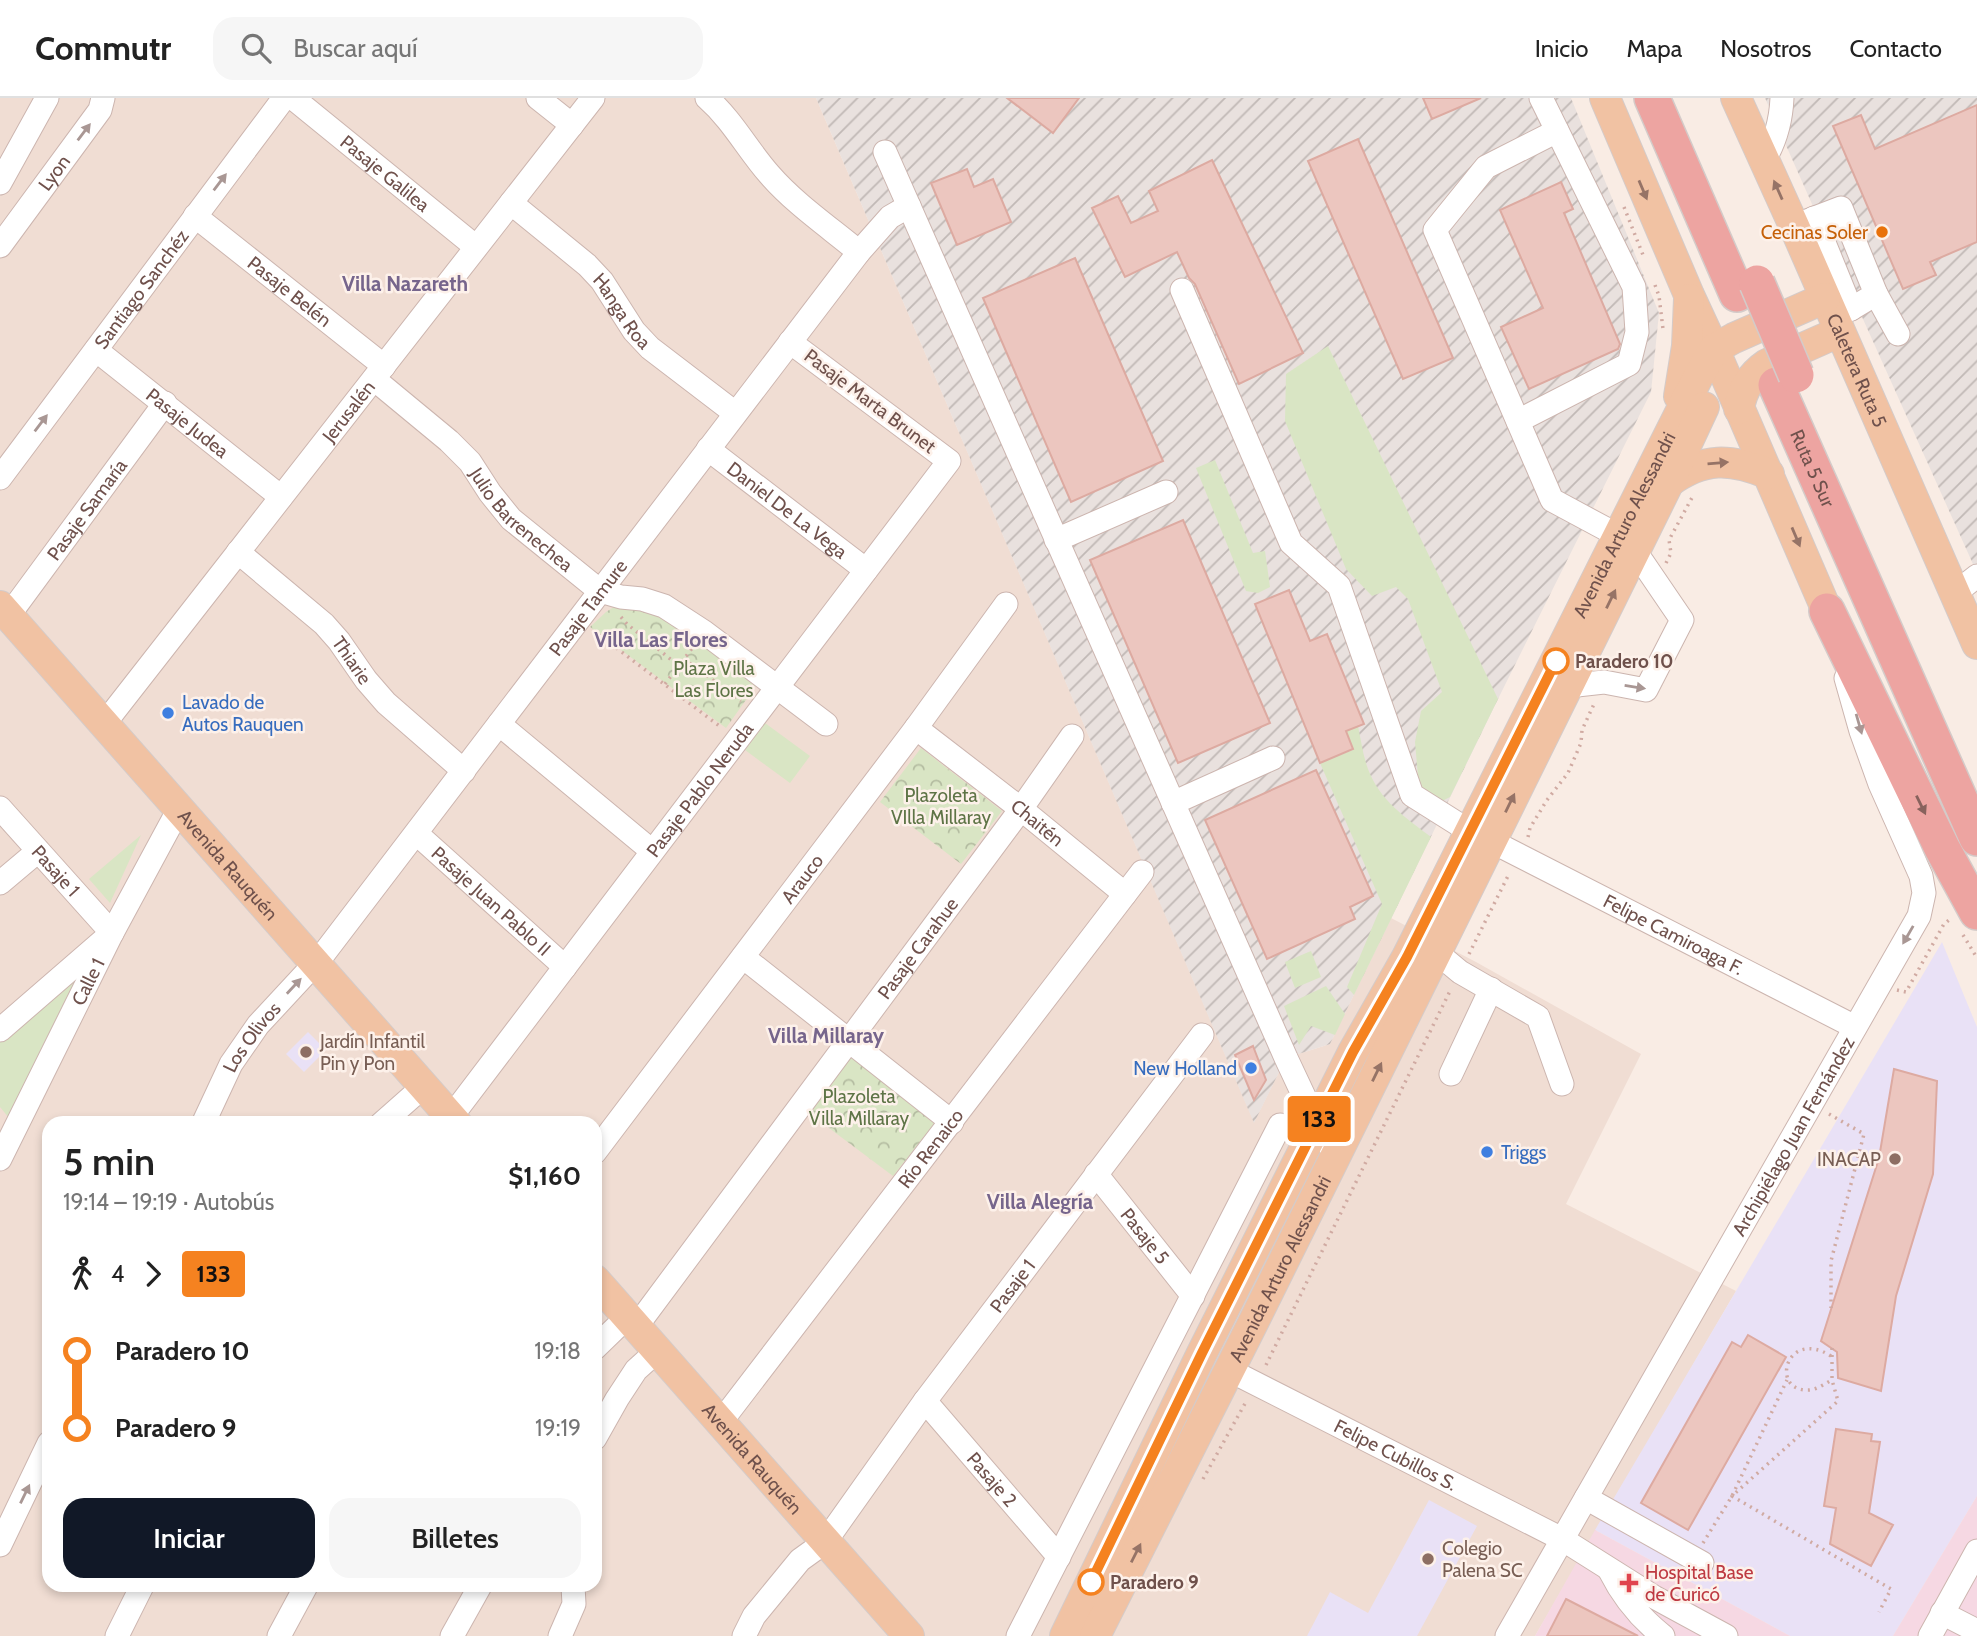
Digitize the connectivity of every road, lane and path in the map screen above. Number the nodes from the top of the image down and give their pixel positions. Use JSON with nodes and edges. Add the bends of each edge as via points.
{"nodes":[{"id":1,"x":47,"y":98,"type":"edge"},
{"id":2,"x":103,"y":98,"type":"edge"},
{"id":3,"x":284,"y":98,"type":"edge"},
{"id":4,"x":293,"y":98,"type":"edge"},
{"id":5,"x":538,"y":98,"type":"edge"},
{"id":6,"x":593,"y":98,"type":"edge"},
{"id":7,"x":707,"y":98,"type":"edge"},
{"id":8,"x":1541,"y":98,"type":"edge"},
{"id":9,"x":1605,"y":98,"type":"edge"},
{"id":10,"x":1652,"y":98,"type":"edge"},
{"id":11,"x":1676,"y":98,"type":"edge"},
{"id":12,"x":1736,"y":98,"type":"edge"},
{"id":13,"x":1782,"y":98,"type":"edge"},
{"id":14,"x":572,"y":125,"type":"junction"},
{"id":15,"x":1557,"y":131,"type":"junction"},
{"id":16,"x":885,"y":152,"type":"dead end"},
{"id":17,"x":1764,"y":160,"type":"junction"},
{"id":18,"x":0,"y":183,"type":"edge"},
{"id":19,"x":511,"y":203,"type":"junction"},
{"id":20,"x":909,"y":206,"type":"junction"},
{"id":21,"x":195,"y":216,"type":"junction"},
{"id":22,"x":1804,"y":222,"type":"junction"},
{"id":23,"x":0,"y":246,"type":"edge"},
{"id":24,"x":476,"y":247,"type":"junction"},
{"id":25,"x":859,"y":252,"type":"junction"},
{"id":26,"x":1747,"y":289,"type":"junction"},
{"id":27,"x":1182,"y":290,"type":"dead end"},
{"id":28,"x":1876,"y":294,"type":"junction"},
{"id":29,"x":1689,"y":295,"type":"junction"},
{"id":30,"x":1837,"y":306,"type":"junction"},
{"id":31,"x":1898,"y":334,"type":"dead end"},
{"id":32,"x":790,"y":342,"type":"junction"},
{"id":33,"x":96,"y":350,"type":"junction"},
{"id":34,"x":1718,"y":359,"type":"junction"},
{"id":35,"x":379,"y":372,"type":"junction"},
{"id":36,"x":1786,"y":380,"type":"junction"},
{"id":37,"x":165,"y":403,"type":"junction"},
{"id":38,"x":1740,"y":409,"type":"junction"},
{"id":39,"x":735,"y":413,"type":"junction"},
{"id":40,"x":1518,"y":421,"type":"junction"},
{"id":41,"x":1674,"y":424,"type":"junction"},
{"id":42,"x":708,"y":449,"type":"junction"},
{"id":43,"x":949,"y":461,"type":"joint"},
{"id":44,"x":1769,"y":474,"type":"junction"},
{"id":45,"x":0,"y":478,"type":"edge"},
{"id":46,"x":1682,"y":487,"type":"junction"},
{"id":47,"x":1166,"y":492,"type":"dead end"},
{"id":48,"x":281,"y":497,"type":"junction"},
{"id":49,"x":1056,"y":540,"type":"junction"},
{"id":50,"x":1627,"y":543,"type":"junction"},
{"id":51,"x":238,"y":552,"type":"junction"},
{"id":52,"x":866,"y":570,"type":"junction"},
{"id":53,"x":1658,"y":585,"type":"junction"},
{"id":54,"x":600,"y":591,"type":"junction"},
{"id":55,"x":1968,"y":595,"type":"edge"},
{"id":56,"x":1006,"y":604,"type":"dead end"},
{"id":57,"x":4,"y":611,"type":"edge"},
{"id":58,"x":1827,"y":611,"type":"junction"},
{"id":59,"x":579,"y":619,"type":"junction"},
{"id":60,"x":704,"y":632,"type":"junction"},
{"id":61,"x":1977,"y":644,"type":"edge"},
{"id":62,"x":684,"y":659,"type":"junction"},
{"id":63,"x":679,"y":666,"type":"junction"},
{"id":64,"x":1604,"y":682,"type":"junction"},
{"id":65,"x":665,"y":684,"type":"junction"},
{"id":66,"x":1568,"y":687,"type":"junction"},
{"id":67,"x":776,"y":688,"type":"junction"},
{"id":68,"x":757,"y":713,"type":"junction"},
{"id":69,"x":104,"y":724,"type":"junction"},
{"id":70,"x":499,"y":724,"type":"junction"},
{"id":71,"x":826,"y":724,"type":"dead end"},
{"id":72,"x":916,"y":728,"type":"junction"},
{"id":73,"x":1072,"y":736,"type":"dead end"},
{"id":74,"x":737,"y":739,"type":"junction"},
{"id":75,"x":1273,"y":758,"type":"dead end"},
{"id":76,"x":464,"y":771,"type":"junction"},
{"id":77,"x":1977,"y":784,"type":"edge"},
{"id":78,"x":1173,"y":803,"type":"junction"},
{"id":79,"x":0,"y":808,"type":"edge"},
{"id":80,"x":179,"y":809,"type":"junction"},
{"id":81,"x":1021,"y":809,"type":"junction"},
{"id":82,"x":417,"y":834,"type":"junction"},
{"id":83,"x":1479,"y":837,"type":"junction"},
{"id":84,"x":1977,"y":838,"type":"edge"},
{"id":85,"x":38,"y":851,"type":"junction"},
{"id":86,"x":652,"y":851,"type":"junction"},
{"id":87,"x":1523,"y":858,"type":"junction"},
{"id":88,"x":1142,"y":872,"type":"dead end"},
{"id":89,"x":0,"y":883,"type":"edge"},
{"id":90,"x":1125,"y":894,"type":"junction"},
{"id":91,"x":1964,"y":921,"type":"edge"},
{"id":92,"x":112,"y":933,"type":"junction"},
{"id":93,"x":1436,"y":952,"type":"junction"},
{"id":94,"x":743,"y":957,"type":"junction"},
{"id":95,"x":1977,"y":958,"type":"edge"},
{"id":96,"x":316,"y":964,"type":"junction"},
{"id":97,"x":565,"y":967,"type":"junction"},
{"id":98,"x":1460,"y":972,"type":"junction"},
{"id":99,"x":1880,"y":984,"type":"junction"},
{"id":100,"x":1491,"y":989,"type":"junction"},
{"id":101,"x":1855,"y":1027,"type":"junction"},
{"id":102,"x":0,"y":1030,"type":"edge"},
{"id":103,"x":1202,"y":1035,"type":"dead end"},
{"id":104,"x":849,"y":1040,"type":"junction"},
{"id":105,"x":1451,"y":1074,"type":"dead end"},
{"id":106,"x":1562,"y":1084,"type":"dead end"},
{"id":107,"x":424,"y":1086,"type":"junction"},
{"id":108,"x":1811,"y":1104,"type":"junction"},
{"id":109,"x":207,"y":1116,"type":"edge"},
{"id":110,"x":390,"y":1116,"type":"edge"},
{"id":111,"x":450,"y":1116,"type":"edge"},
{"id":112,"x":457,"y":1116,"type":"edge"},
{"id":113,"x":952,"y":1122,"type":"junction"},
{"id":114,"x":1318,"y":1123,"type":"junction"},
{"id":115,"x":7,"y":1124,"type":"edge"},
{"id":116,"x":1280,"y":1125,"type":"dead end"},
{"id":117,"x":602,"y":1143,"type":"edge"},
{"id":118,"x":1335,"y":1156,"type":"junction"},
{"id":119,"x":0,"y":1158,"type":"edge"},
{"id":120,"x":1096,"y":1174,"type":"junction"},
{"id":121,"x":602,"y":1288,"type":"edge"},
{"id":122,"x":1193,"y":1296,"type":"junction"},
{"id":123,"x":1831,"y":1308,"type":"dead end"},
{"id":124,"x":631,"y":1322,"type":"junction"},
{"id":125,"x":602,"y":1344,"type":"edge"},
{"id":126,"x":1832,"y":1348,"type":"dead end"},
{"id":127,"x":657,"y":1351,"type":"junction"},
{"id":128,"x":1832,"y":1356,"type":"junction"},
{"id":129,"x":1229,"y":1370,"type":"junction"},
{"id":130,"x":1787,"y":1380,"type":"junction"},
{"id":131,"x":1832,"y":1380,"type":"junction"},
{"id":132,"x":1256,"y":1385,"type":"junction"},
{"id":133,"x":925,"y":1401,"type":"junction"},
{"id":134,"x":720,"y":1423,"type":"junction"},
{"id":135,"x":602,"y":1426,"type":"edge"},
{"id":136,"x":42,"y":1458,"type":"edge"},
{"id":137,"x":1202,"y":1480,"type":"dead end"},
{"id":138,"x":1732,"y":1496,"type":"junction"},
{"id":139,"x":1586,"y":1498,"type":"junction"},
{"id":140,"x":1562,"y":1539,"type":"junction"},
{"id":141,"x":825,"y":1542,"type":"junction"},
{"id":142,"x":0,"y":1545,"type":"edge"},
{"id":143,"x":1977,"y":1551,"type":"edge"},
{"id":144,"x":1702,"y":1554,"type":"joint"},
{"id":145,"x":1059,"y":1557,"type":"junction"},
{"id":146,"x":1608,"y":1569,"type":"junction"},
{"id":147,"x":139,"y":1592,"type":"edge"},
{"id":148,"x":303,"y":1592,"type":"edge"},
{"id":149,"x":478,"y":1592,"type":"edge"},
{"id":150,"x":573,"y":1592,"type":"edge"},
{"id":151,"x":1879,"y":1612,"type":"dead end"},
{"id":152,"x":1942,"y":1613,"type":"junction"},
{"id":153,"x":1977,"y":1631,"type":"edge"},
{"id":154,"x":117,"y":1636,"type":"edge"},
{"id":155,"x":279,"y":1636,"type":"edge"},
{"id":156,"x":453,"y":1636,"type":"edge"},
{"id":157,"x":560,"y":1636,"type":"edge"},
{"id":158,"x":744,"y":1636,"type":"edge"},
{"id":159,"x":909,"y":1636,"type":"edge"},
{"id":160,"x":1018,"y":1636,"type":"edge"},
{"id":161,"x":1065,"y":1636,"type":"edge"},
{"id":162,"x":1095,"y":1636,"type":"edge"},
{"id":163,"x":1507,"y":1636,"type":"edge"},
{"id":164,"x":1663,"y":1636,"type":"edge"},
{"id":165,"x":1726,"y":1636,"type":"edge"},
{"id":166,"x":1930,"y":1636,"type":"edge"}],
"edges":[{"from":1,"to":18,"type":"street","name":"Lyon"},
{"from":23,"to":2,"type":"street","name":"Lyon","one_way":true,"via":[[100,110]]},
{"from":21,"to":3,"type":"street","name":"Santiago Sanchéz","one_way":true},
{"from":4,"to":24,"type":"street","name":"Pasaje Galilea"},
{"from":5,"to":14,"type":"street"},
{"from":6,"to":14,"type":"street","name":"Jerusalén"},
{"from":7,"to":25,"type":"street","via":[[788,194]]},
{"from":8,"to":15,"type":"street"},
{"from":9,"to":29,"type":"main road","one_way":true},
{"from":10,"to":26,"type":"highway","name":"Ruta 5 Sur"},
{"from":11,"to":26,"type":"highway","name":"Ruta 5 Sur"},
{"from":12,"to":17,"type":"main road","name":"Caletera Ruta 5"},
{"from":13,"to":17,"type":"street","via":[[1778,127]]},
{"from":14,"to":19,"type":"street","name":"Jerusalén"},
{"from":15,"to":40,"type":"street","via":[[1486,167],[1435,230]]},
{"from":15,"to":40,"type":"street","via":[[1634,286],[1637,332],[1629,364]]},
{"from":16,"to":20,"type":"street"},
{"from":22,"to":17,"type":"main road","name":"Caletera Ruta 5","one_way":true},
{"from":19,"to":24,"type":"street","name":"Jerusalén"},
{"from":19,"to":39,"type":"street","name":"Hanga Roa","via":[[587,265],[650,348]]},
{"from":20,"to":25,"type":"street","name":"Pasaje Tamure","via":[[890,217]]},
{"from":20,"to":49,"type":"street"},
{"from":21,"to":33,"type":"street","name":"Santiago Sanchéz"},
{"from":21,"to":35,"type":"street","name":"Pasaje Belén"},
{"from":22,"to":28,"type":"street","via":[[1841,208]]},
{"from":22,"to":30,"type":"main road","name":"Caletera Ruta 5"},
{"from":24,"to":35,"type":"street","name":"Jerusalén"},
{"from":25,"to":32,"type":"street","name":"Pasaje Tamure"},
{"from":26,"to":36,"type":"highway","name":"Ruta 5 Sur"},
{"from":27,"to":83,"type":"street","name":"Felipe Camiroaga F.","via":[[1291,543],[1339,586],[1412,795]]},
{"from":28,"to":30,"type":"street"},
{"from":28,"to":31,"type":"street"},
{"from":29,"to":34,"type":"main road"},
{"from":29,"to":41,"type":"main road","via":[[1685,365]]},
{"from":30,"to":34,"type":"main road","via":[[1734,338]]},
{"from":30,"to":38,"type":"main road","via":[[1759,370],[1746,385]]},
{"from":30,"to":55,"type":"main road","name":"Caletera Ruta 5"},
{"from":32,"to":39,"type":"street","name":"Pasaje Tamure"},
{"from":32,"to":43,"type":"street","name":"Pasaje Marta Brunet"},
{"from":33,"to":37,"type":"street","name":"Pasaje Judea"},
{"from":45,"to":33,"type":"street","name":"Santiago Sanchéz","one_way":true},
{"from":34,"to":38,"type":"main road"},
{"from":34,"to":41,"type":"main road","name":"Avenida Arturo Alessandri"},
{"from":34,"to":46,"type":"main road","name":"Avenida Arturo Alessandri"},
{"from":35,"to":48,"type":"street","name":"Jerusalén"},
{"from":35,"to":54,"type":"street","name":"Julio Barrenechea","via":[[470,462],[511,519]]},
{"from":36,"to":77,"type":"highway","name":"Ruta 5 Sur"},
{"from":36,"to":84,"type":"highway","name":"Ruta 5 Sur"},
{"from":37,"to":48,"type":"street","name":"Pasaje Judea"},
{"from":37,"to":57,"type":"street","name":"Pasaje Samaría"},
{"from":38,"to":44,"type":"main road"},
{"from":39,"to":42,"type":"street","name":"Pasaje Tamure"},
{"from":40,"to":50,"type":"street","via":[[1552,500]]},
{"from":41,"to":50,"type":"main road","name":"Avenida Arturo Alessandri"},
{"from":42,"to":52,"type":"street","name":"Daniel De La Vega"},
{"from":42,"to":54,"type":"street","name":"Pasaje Tamure"},
{"from":43,"to":52,"type":"street","name":"Pasaje Pablo Neruda"},
{"from":46,"to":44,"type":"main road","one_way":true,"via":[[1682,473],[1719,461]]},
{"from":44,"to":58,"type":"main road","one_way":true},
{"from":46,"to":50,"type":"main road","name":"Avenida Arturo Alessandri"},
{"from":46,"to":53,"type":"path","via":[[1671,553]]},
{"from":47,"to":49,"type":"street"},
{"from":48,"to":51,"type":"street","name":"Jerusalén"},
{"from":49,"to":78,"type":"street"},
{"from":50,"to":53,"type":"street"},
{"from":66,"to":50,"type":"main road","name":"Avenida Arturo Alessandri","one_way":true},
{"from":50,"to":83,"type":"main road","name":"Avenida Arturo Alessandri"},
{"from":51,"to":69,"type":"street","name":"Jerusalén"},
{"from":51,"to":76,"type":"street","name":"Thiarie","via":[[324,624],[386,703]]},
{"from":52,"to":67,"type":"street","name":"Pasaje Pablo Neruda"},
{"from":64,"to":53,"type":"street","one_way":true,"via":[[1646,690],[1682,620]]},
{"from":54,"to":59,"type":"street","name":"Pasaje Tamure"},
{"from":54,"to":60,"type":"street","name":"Julio Barrenechea","via":[[664,606]]},
{"from":54,"to":63,"type":"path","via":[[627,624]]},
{"from":55,"to":61,"type":"main road","name":"Caletera Ruta 5"},
{"from":56,"to":72,"type":"street","name":"Arauco"},
{"from":57,"to":69,"type":"main road","name":"Avenida Rauquén"},
{"from":58,"to":91,"type":"highway","one_way":true,"via":[[1942,848]]},
{"from":58,"to":99,"type":"street","name":"Archipiélago Juan Fernández","one_way":true,"via":[[1861,732],[1922,876],[1919,916]]},
{"from":59,"to":65,"type":"path"},
{"from":59,"to":70,"type":"street","name":"Pasaje Tamure"},
{"from":60,"to":62,"type":"path"},
{"from":60,"to":67,"type":"street","name":"Julio Barrenechea"},
{"from":62,"to":63,"type":"path"},
{"from":62,"to":68,"type":"path"},
{"from":63,"to":65,"type":"path"},
{"from":64,"to":66,"type":"street"},
{"from":64,"to":87,"type":"path","via":[[1581,730],[1581,743],[1568,773],[1530,828]]},
{"from":65,"to":74,"type":"path"},
{"from":83,"to":66,"type":"main road","name":"Avenida Arturo Alessandri","one_way":true},
{"from":67,"to":68,"type":"street","name":"Pasaje Pablo Neruda"},
{"from":67,"to":71,"type":"street","name":"Julio Barrenechea"},
{"from":68,"to":74,"type":"street","name":"Pasaje Pablo Neruda"},
{"from":69,"to":80,"type":"main road","name":"Avenida Rauquén"},
{"from":70,"to":76,"type":"street","name":"Pasaje Tamure"},
{"from":70,"to":86,"type":"street"},
{"from":72,"to":81,"type":"street","name":"Chaitén"},
{"from":72,"to":94,"type":"street","name":"Arauco"},
{"from":73,"to":81,"type":"street","name":"Pasaje Carahue"},
{"from":74,"to":86,"type":"street","name":"Pasaje Pablo Neruda"},
{"from":75,"to":78,"type":"street"},
{"from":76,"to":82,"type":"street","name":"Pasaje Tamure"},
{"from":78,"to":114,"type":"street"},
{"from":79,"to":85,"type":"street","name":"Pasaje 1"},
{"from":80,"to":92,"type":"street","name":"Calle 1"},
{"from":80,"to":96,"type":"main road","name":"Avenida Rauquén"},
{"from":81,"to":90,"type":"street","name":"Chaitén"},
{"from":81,"to":104,"type":"street","name":"Pasaje Carahue"},
{"from":82,"to":96,"type":"street","name":"Pasaje Tamure"},
{"from":82,"to":97,"type":"street","name":"Pasaje Juan Pablo II"},
{"from":83,"to":87,"type":"street","name":"Felipe Camiroaga F."},
{"from":83,"to":93,"type":"main road","name":"Avenida Arturo Alessandri"},
{"from":83,"to":114,"type":"main road","name":"Avenida Arturo Alessandri","via":[[1353,1052]]},
{"from":85,"to":89,"type":"street"},
{"from":85,"to":92,"type":"street","name":"Pasaje 1"},
{"from":86,"to":97,"type":"street","name":"Pasaje Pablo Neruda"},
{"from":87,"to":98,"type":"path","via":[[1508,876]]},
{"from":87,"to":101,"type":"street","name":"Felipe Camiroaga F."},
{"from":88,"to":90,"type":"street","name":"Río Renaico"},
{"from":90,"to":113,"type":"street","name":"Río Renaico"},
{"from":91,"to":95,"type":"path"},
{"from":91,"to":99,"type":"path","via":[[1944,924],[1906,992]]},
{"from":92,"to":102,"type":"street"},
{"from":92,"to":115,"type":"street","name":"Calle 1"},
{"from":93,"to":98,"type":"street"},
{"from":118,"to":93,"type":"main road","name":"Avenida Arturo Alessandri","one_way":true},
{"from":94,"to":104,"type":"street"},
{"from":94,"to":117,"type":"street","name":"Arauco"},
{"from":96,"to":107,"type":"main road","name":"Avenida Rauquén"},
{"from":109,"to":96,"type":"street","name":"Los Olivos","one_way":true,"via":[[231,1064],[258,1025]]},
{"from":97,"to":112,"type":"street","name":"Pasaje Pablo Neruda"},
{"from":98,"to":100,"type":"street"},
{"from":98,"to":132,"type":"path"},
{"from":99,"to":101,"type":"street","name":"Archipiélago Juan Fernández"},
{"from":100,"to":105,"type":"street"},
{"from":100,"to":106,"type":"street","via":[[1538,1017]]},
{"from":101,"to":108,"type":"street","name":"Archipiélago Juan Fernández"},
{"from":103,"to":120,"type":"street","name":"Pasaje 1"},
{"from":104,"to":113,"type":"street"},
{"from":104,"to":124,"type":"street","name":"Pasaje Carahue"},
{"from":107,"to":110,"type":"street"},
{"from":107,"to":111,"type":"main road","name":"Avenida Rauquén"},
{"from":108,"to":123,"type":"path","via":[[1864,1134],[1830,1261]]},
{"from":108,"to":139,"type":"street","name":"Archipiélago Juan Fernández"},
{"from":113,"to":134,"type":"street","name":"Río Renaico"},
{"from":114,"to":118,"type":"street"},
{"from":114,"to":161,"type":"main road","name":"Avenida Arturo Alessandri"},
{"from":115,"to":119,"type":"street","name":"Calle 1"},
{"from":116,"to":122,"type":"street"},
{"from":118,"to":129,"type":"main road","name":"Avenida Arturo Alessandri"},
{"from":120,"to":122,"type":"street","name":"Pasaje 5"},
{"from":120,"to":133,"type":"street","name":"Pasaje 1"},
{"from":121,"to":124,"type":"main road","name":"Avenida Rauquén"},
{"from":122,"to":145,"type":"street"},
{"from":124,"to":125,"type":"street","name":"Pasaje Carahue"},
{"from":124,"to":127,"type":"main road","name":"Avenida Rauquén"},
{"from":126,"to":128,"type":"path"},
{"from":127,"to":134,"type":"main road","name":"Avenida Rauquén"},
{"from":127,"to":135,"type":"street","via":[[636,1370]]},
{"from":128,"to":130,"type":"path","via":[[1822,1350],[1797,1350],[1786,1371]]},
{"from":128,"to":131,"type":"path"},
{"from":129,"to":132,"type":"street","name":"Felipe Cubillos S."},
{"from":162,"to":129,"type":"main road","name":"Avenida Arturo Alessandri","one_way":true},
{"from":130,"to":131,"type":"path","via":[[1806,1390]]},
{"from":130,"to":138,"type":"path"},
{"from":131,"to":138,"type":"path","via":[[1838,1401]]},
{"from":132,"to":137,"type":"path"},
{"from":132,"to":140,"type":"street","name":"Felipe Cubillos S."},
{"from":133,"to":141,"type":"street","name":"Pasaje 1"},
{"from":133,"to":145,"type":"street","name":"Pasaje 2"},
{"from":134,"to":141,"type":"main road","name":"Avenida Rauquén"},
{"from":142,"to":136,"type":"street","one_way":true},
{"from":138,"to":144,"type":"path"},
{"from":138,"to":151,"type":"path","via":[[1891,1589]]},
{"from":139,"to":140,"type":"street","name":"Archipiélago Juan Fernández"},
{"from":139,"to":144,"type":"street"},
{"from":140,"to":146,"type":"street","name":"Felipe Cubillos S."},
{"from":140,"to":163,"type":"street","name":"Archipiélago Juan Fernández"},
{"from":141,"to":158,"type":"street","name":"Pasaje 1","via":[[800,1560],[754,1616]]},
{"from":141,"to":159,"type":"main road","name":"Avenida Rauquén"},
{"from":143,"to":152,"type":"street"},
{"from":145,"to":160,"type":"street"},
{"from":146,"to":164,"type":"street","via":[[1637,1612]]},
{"from":146,"to":165,"type":"street","name":"Felipe Cubillos S."},
{"from":147,"to":154,"type":"street"},
{"from":148,"to":155,"type":"street"},
{"from":149,"to":156,"type":"street"},
{"from":150,"to":157,"type":"street","via":[[574,1604]]},
{"from":152,"to":153,"type":"street"},
{"from":152,"to":166,"type":"street"}]}
